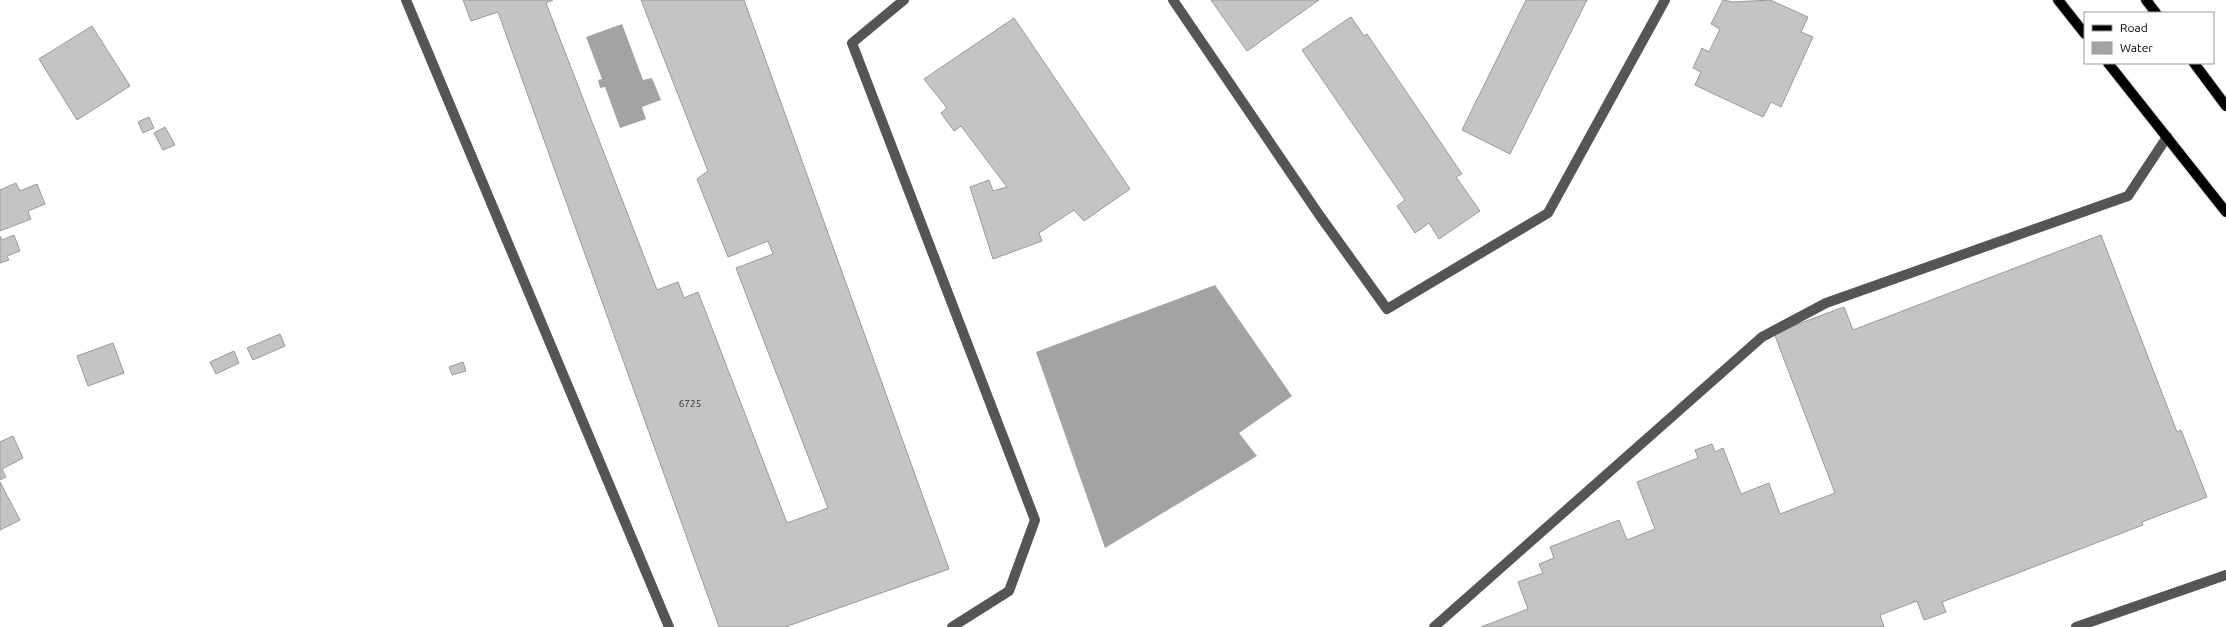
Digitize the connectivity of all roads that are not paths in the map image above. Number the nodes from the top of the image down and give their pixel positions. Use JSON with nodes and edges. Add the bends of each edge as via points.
{"nodes":[{"id":1,"x":406,"y":0,"type":"edge"},
{"id":2,"x":904,"y":0,"type":"edge"},
{"id":3,"x":1173,"y":0,"type":"edge"},
{"id":4,"x":1665,"y":0,"type":"edge"},
{"id":5,"x":2058,"y":0,"type":"edge"},
{"id":6,"x":2146,"y":0,"type":"edge"},
{"id":7,"x":2155,"y":12,"type":"edge"},
{"id":8,"x":2084,"y":33,"type":"edge"},
{"id":9,"x":2109,"y":64,"type":"edge"},
{"id":10,"x":2195,"y":64,"type":"edge"},
{"id":11,"x":2226,"y":106,"type":"edge"},
{"id":12,"x":2166,"y":137,"type":"junction"},
{"id":13,"x":2226,"y":212,"type":"edge"},
{"id":14,"x":2226,"y":575,"type":"edge"},
{"id":15,"x":669,"y":627,"type":"edge"},
{"id":16,"x":952,"y":627,"type":"edge"},
{"id":17,"x":1434,"y":627,"type":"edge"},
{"id":18,"x":2076,"y":627,"type":"edge"}],
"edges":[{"from":1,"to":15,"type":"lane"},
{"from":2,"to":16,"type":"lane","via":[[852,43],[1035,520],[1009,591]]},
{"from":3,"to":4,"type":"lane","via":[[1320,216],[1387,309],[1548,213]]},
{"from":5,"to":8,"type":"main road"},
{"from":6,"to":7,"type":"main road"},
{"from":9,"to":12,"type":"main road"},
{"from":10,"to":11,"type":"main road"},
{"from":12,"to":13,"type":"main road"},
{"from":12,"to":17,"type":"lane","via":[[2128,196],[1826,303],[1762,337]]},
{"from":14,"to":18,"type":"lane"}]}
